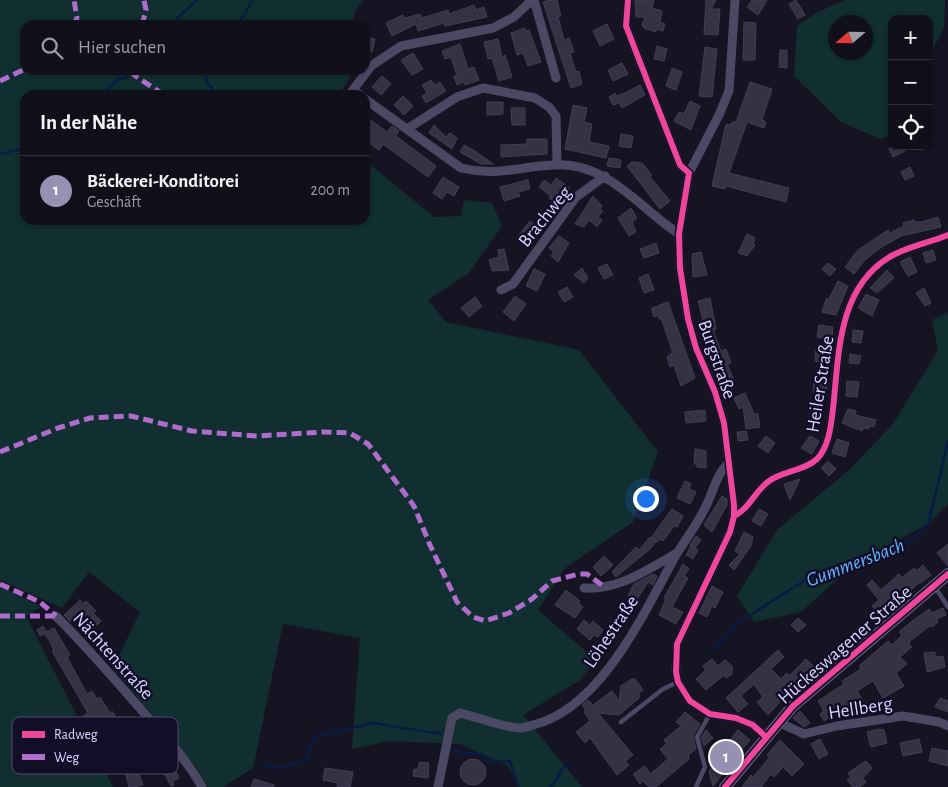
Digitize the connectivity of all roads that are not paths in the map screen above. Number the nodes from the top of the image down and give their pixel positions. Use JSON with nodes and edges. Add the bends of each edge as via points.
{"nodes":[{"id":1,"x":533,"y":0,"type":"edge"},
{"id":2,"x":628,"y":0,"type":"edge"},
{"id":3,"x":736,"y":0,"type":"edge"},
{"id":4,"x":370,"y":68,"type":"edge"},
{"id":5,"x":365,"y":75,"type":"edge"},
{"id":6,"x":556,"y":78,"type":"dead end"},
{"id":7,"x":356,"y":90,"type":"edge"},
{"id":8,"x":370,"y":103,"type":"edge"},
{"id":9,"x":407,"y":129,"type":"junction"},
{"id":10,"x":557,"y":164,"type":"junction"},
{"id":11,"x":689,"y":173,"type":"junction"},
{"id":12,"x":605,"y":176,"type":"junction"},
{"id":13,"x":679,"y":234,"type":"junction"},
{"id":14,"x":948,"y":235,"type":"edge"},
{"id":15,"x":501,"y":290,"type":"dead end"},
{"id":16,"x":728,"y":463,"type":"junction"},
{"id":17,"x":734,"y":516,"type":"junction"},
{"id":18,"x":677,"y":553,"type":"junction"},
{"id":19,"x":948,"y":574,"type":"edge"},
{"id":20,"x":934,"y":586,"type":"junction"},
{"id":21,"x":584,"y":588,"type":"dead end"},
{"id":22,"x":948,"y":607,"type":"edge"},
{"id":23,"x":56,"y":616,"type":"dead end"},
{"id":24,"x":678,"y":682,"type":"junction"},
{"id":25,"x":710,"y":714,"type":"junction"},
{"id":26,"x":150,"y":717,"type":"edge"},
{"id":27,"x":621,"y":722,"type":"dead end"},
{"id":28,"x":778,"y":722,"type":"junction"},
{"id":29,"x":948,"y":726,"type":"edge"},
{"id":30,"x":766,"y":737,"type":"junction"},
{"id":31,"x":178,"y":750,"type":"edge"},
{"id":32,"x":202,"y":787,"type":"edge"},
{"id":33,"x":438,"y":787,"type":"edge"},
{"id":34,"x":696,"y":787,"type":"edge"},
{"id":35,"x":725,"y":787,"type":"edge"}],
"edges":[{"from":1,"to":4,"type":"street","via":[[514,17],[493,28],[401,46]]},
{"from":1,"to":6,"type":"street"},
{"from":2,"to":11,"type":"street","via":[[626,26],[680,165]]},
{"from":3,"to":11,"type":"street","via":[[729,91]]},
{"from":5,"to":7,"type":"street"},
{"from":8,"to":9,"type":"street"},
{"from":9,"to":10,"type":"street","via":[[461,168],[480,173],[502,173]]},
{"from":9,"to":10,"type":"street","via":[[457,96],[483,88],[535,98],[556,116]]},
{"from":10,"to":12,"type":"street"},
{"from":11,"to":13,"type":"street","name":"Burgstraße"},
{"from":12,"to":13,"type":"street"},
{"from":12,"to":15,"type":"street","name":"Brachweg","via":[[576,197],[513,284]]},
{"from":13,"to":16,"type":"street","name":"Burgstraße","via":[[680,268],[688,319],[724,423]]},
{"from":14,"to":17,"type":"street","name":"Heiler Straße","via":[[890,257],[863,279],[844,322],[831,425],[824,448],[809,464],[767,482],[742,512]]},
{"from":16,"to":17,"type":"street","name":"Burgstraße"},
{"from":16,"to":18,"type":"street","name":"Löhestraße","via":[[719,473],[705,509]]},
{"from":17,"to":24,"type":"street","name":"Burgstraße","via":[[730,532],[676,644],[674,664]]},
{"from":18,"to":21,"type":"street","name":"Löhestraße","via":[[614,585]]},
{"from":18,"to":33,"type":"street","name":"Löhestraße","via":[[610,665],[566,711],[544,722],[519,728],[460,713],[452,718]]},
{"from":19,"to":20,"type":"street","name":"Hückeswagener Straße"},
{"from":20,"to":22,"type":"lane"},
{"from":20,"to":28,"type":"street","name":"Hückeswagener Straße"},
{"from":23,"to":26,"type":"street","name":"Nächtenstraße"},
{"from":24,"to":25,"type":"street","name":"Burgstraße","via":[[690,701]]},
{"from":24,"to":27,"type":"lane","via":[[663,689]]},
{"from":25,"to":30,"type":"street","name":"Burgstraße","via":[[736,718],[753,725]]},
{"from":25,"to":34,"type":"lane","via":[[697,738],[705,767]]},
{"from":28,"to":29,"type":"street","name":"Hellberg","via":[[804,734],[904,716]]},
{"from":28,"to":30,"type":"street","name":"Hückeswagener Straße"},
{"from":30,"to":35,"type":"street","name":"Hückeswagener Straße"},
{"from":31,"to":32,"type":"street","name":"Nächtenstraße"}]}
